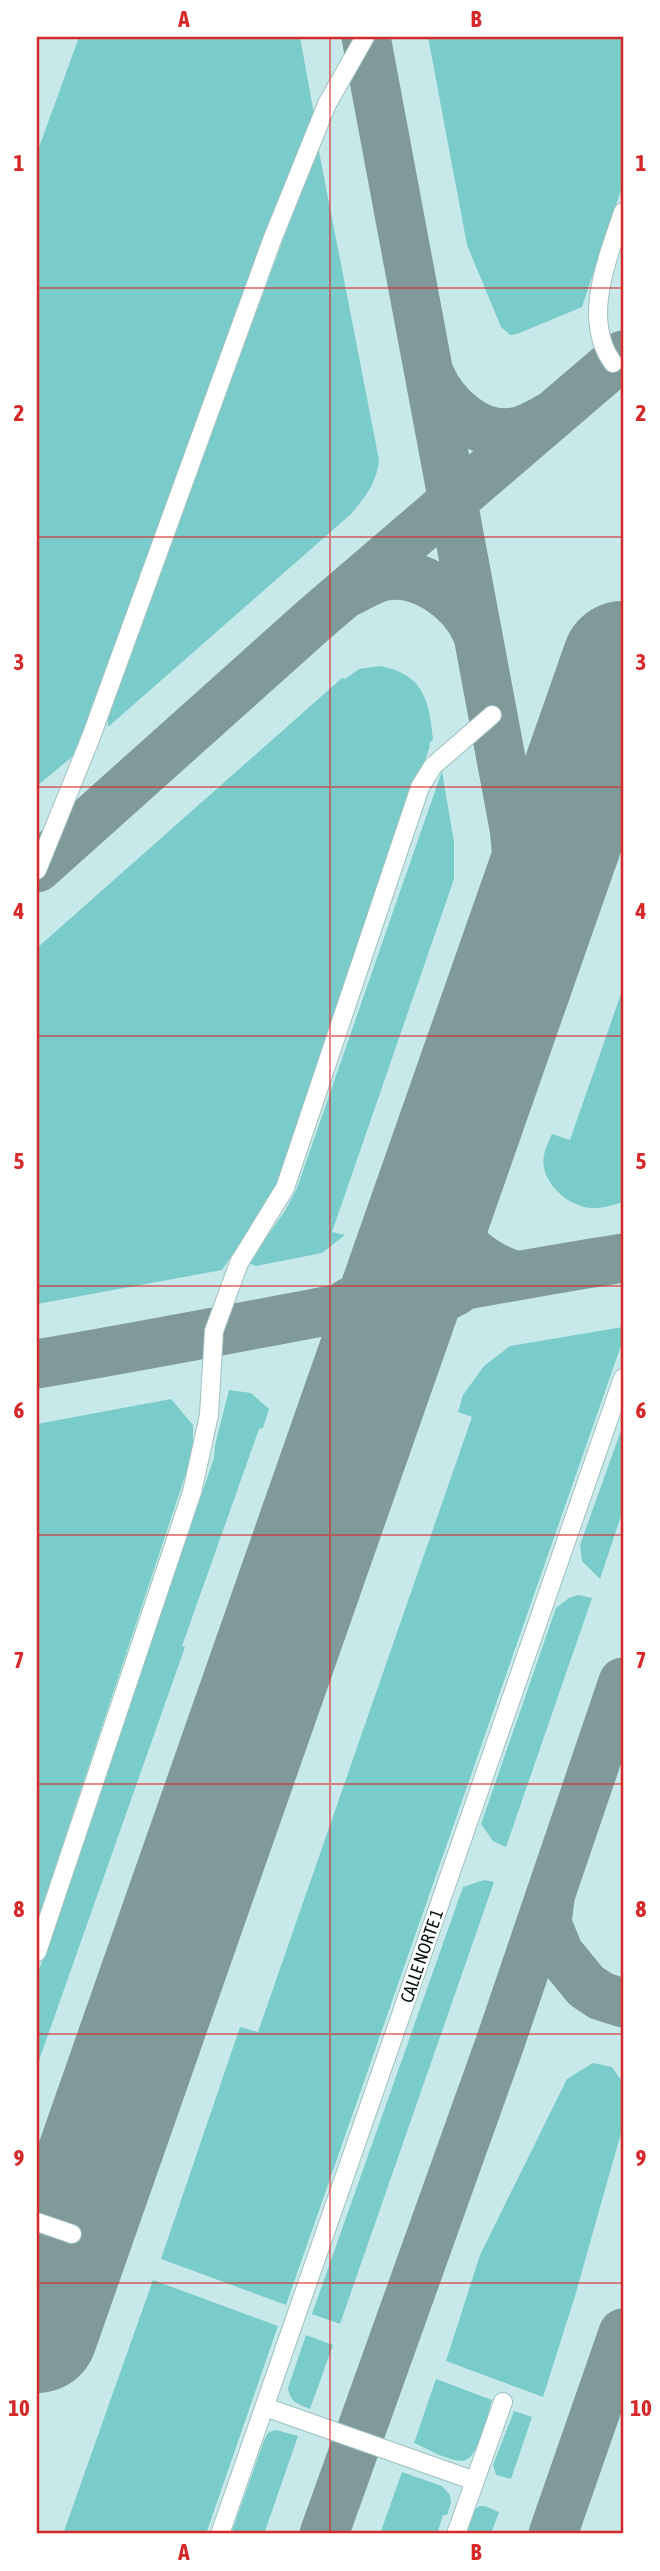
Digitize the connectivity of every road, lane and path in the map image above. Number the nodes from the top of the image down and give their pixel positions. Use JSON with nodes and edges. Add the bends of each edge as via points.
{"nodes":[{"id":1,"x":365,"y":37,"type":"edge"},
{"id":2,"x":623,"y":212,"type":"edge"},
{"id":3,"x":613,"y":363,"type":"dead end"},
{"id":4,"x":492,"y":715,"type":"dead end"},
{"id":5,"x":37,"y":870,"type":"edge"},
{"id":6,"x":623,"y":1378,"type":"edge"},
{"id":7,"x":37,"y":1952,"type":"edge"},
{"id":8,"x":37,"y":2222,"type":"edge"},
{"id":9,"x":72,"y":2234,"type":"dead end"},
{"id":10,"x":503,"y":2402,"type":"dead end"},
{"id":11,"x":265,"y":2407,"type":"junction"},
{"id":12,"x":475,"y":2481,"type":"junction"},
{"id":13,"x":220,"y":2534,"type":"edge"},
{"id":14,"x":456,"y":2534,"type":"edge"}],
"edges":[{"from":1,"to":5,"type":"lane","via":[[327,104],[272,240],[91,737]]},
{"from":2,"to":3,"type":"lane","via":[[601,278],[599,306],[602,348]]},
{"from":4,"to":7,"type":"lane","via":[[433,766],[420,787],[285,1188],[239,1263],[214,1331],[209,1415],[192,1492]]},
{"from":6,"to":11,"type":"lane","name":"CALLE NORTE 1"},
{"from":8,"to":9,"type":"lane"},
{"from":10,"to":12,"type":"lane"},
{"from":11,"to":12,"type":"lane"},
{"from":11,"to":13,"type":"lane","name":"CALLE NORTE 1"},
{"from":12,"to":14,"type":"lane"}]}
